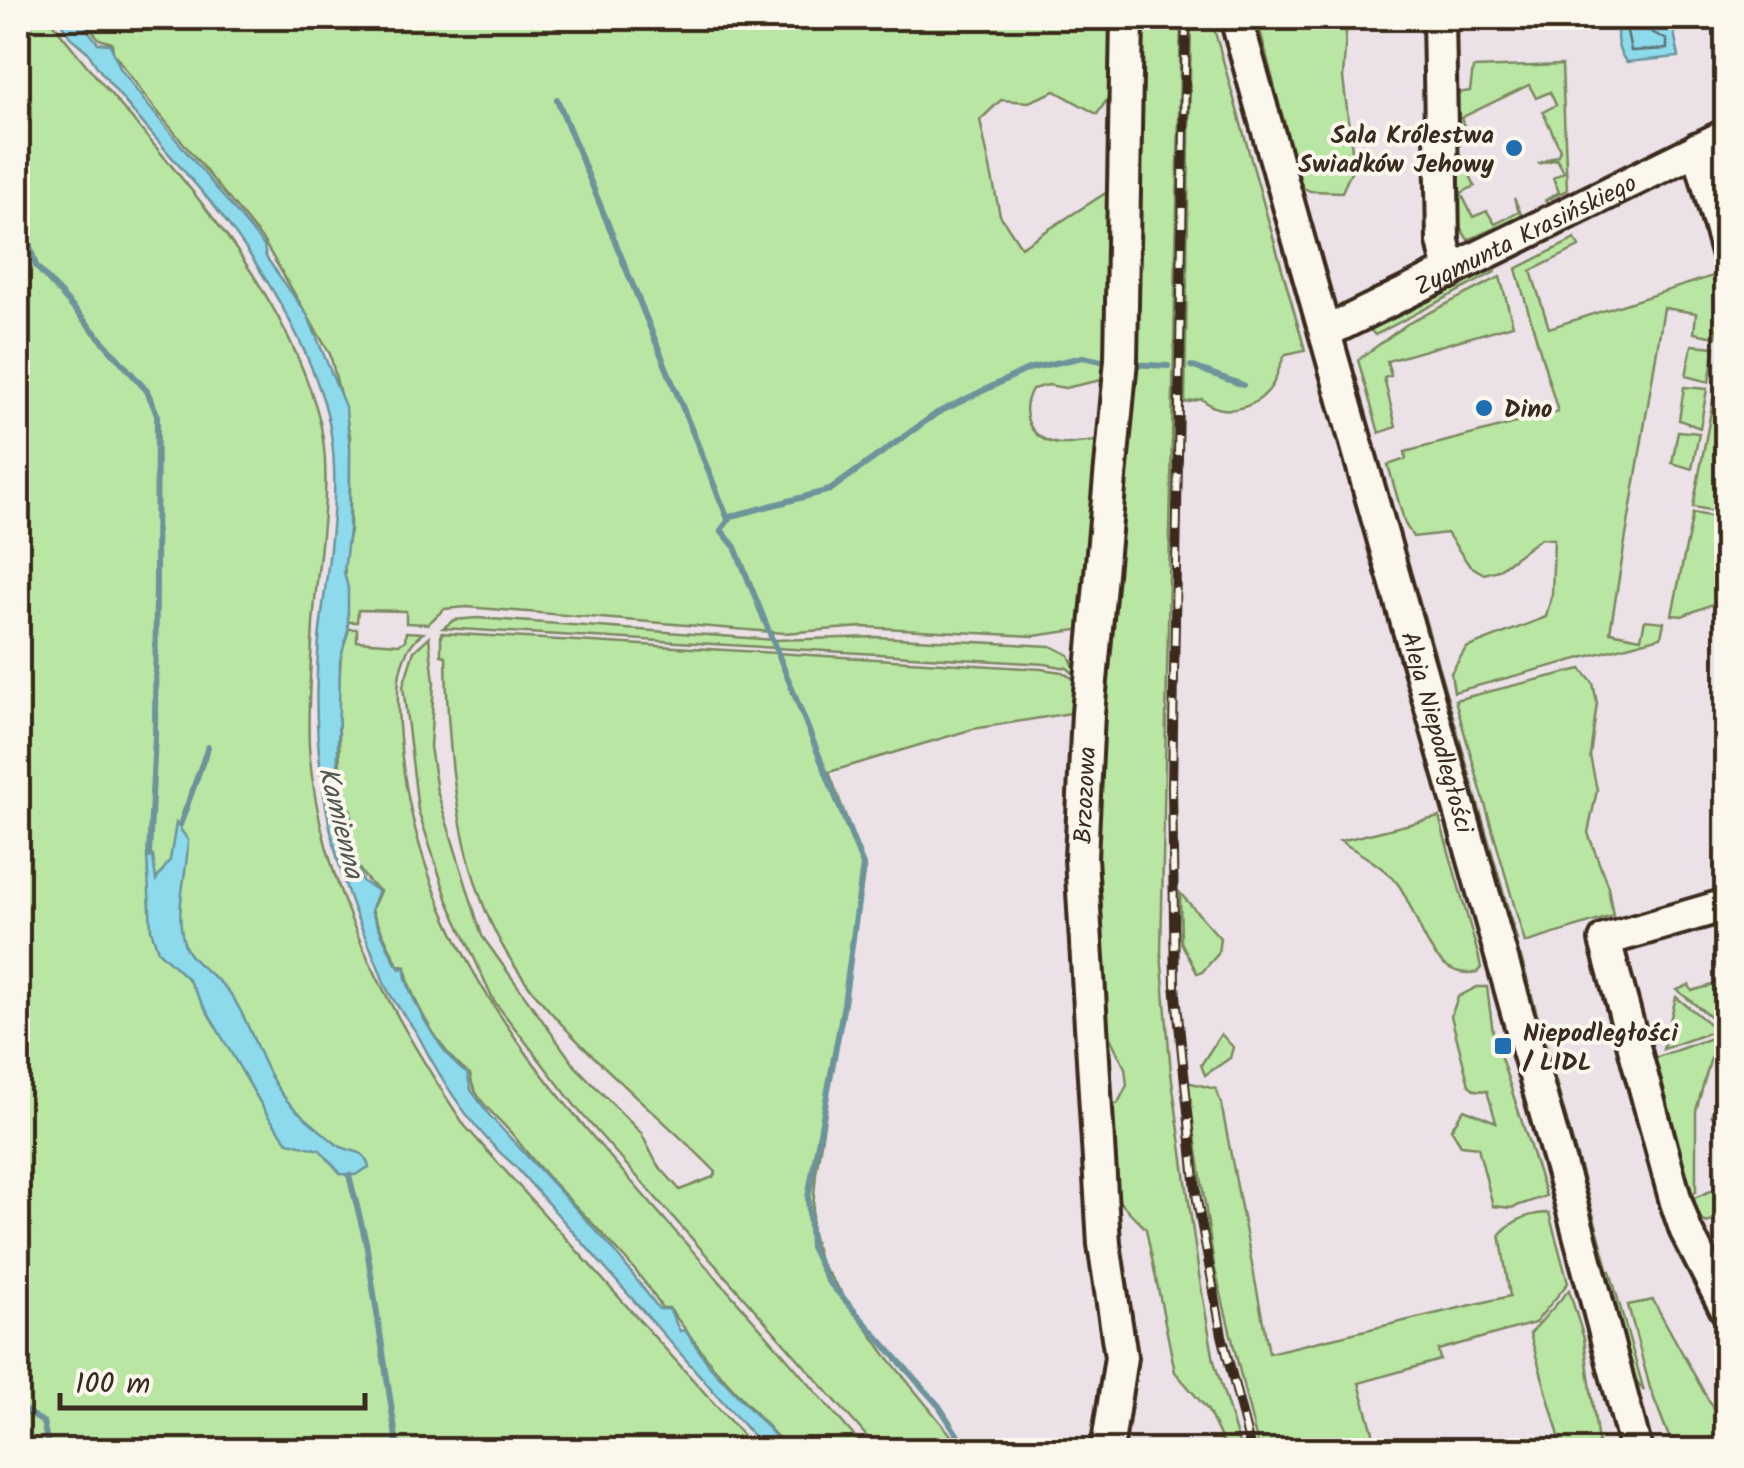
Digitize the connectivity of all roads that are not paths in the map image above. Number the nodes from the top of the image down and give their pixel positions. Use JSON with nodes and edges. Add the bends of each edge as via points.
{"nodes":[{"id":1,"x":1127,"y":18,"type":"edge"},
{"id":2,"x":1236,"y":18,"type":"edge"},
{"id":3,"x":1440,"y":18,"type":"edge"},
{"id":4,"x":1726,"y":135,"type":"edge"},
{"id":5,"x":1698,"y":148,"type":"junction"},
{"id":6,"x":1726,"y":250,"type":"edge"},
{"id":7,"x":1450,"y":272,"type":"junction"},
{"id":8,"x":1326,"y":332,"type":"junction"},
{"id":9,"x":1726,"y":905,"type":"edge"},
{"id":10,"x":1726,"y":1309,"type":"edge"},
{"id":11,"x":1107,"y":1450,"type":"edge"},
{"id":12,"x":1636,"y":1450,"type":"edge"}],
"edges":[{"from":1,"to":11,"type":"street","name":"Brzozowa","via":[[1121,360],[1081,858],[1104,1244],[1121,1357]]},
{"from":2,"to":8,"type":"street","name":"Aleja Niepodległości"},
{"from":3,"to":7,"type":"street","via":[[1442,242]]},
{"from":4,"to":5,"type":"street","name":"Zygmunta Krasińskiego"},
{"from":5,"to":6,"type":"street"},
{"from":5,"to":7,"type":"street","name":"Zygmunta Krasińskiego"},
{"from":7,"to":8,"type":"street","name":"Zygmunta Krasińskiego"},
{"from":8,"to":12,"type":"street","name":"Aleja Niepodległości"},
{"from":9,"to":10,"type":"street","via":[[1605,940],[1676,1202]]}]}
